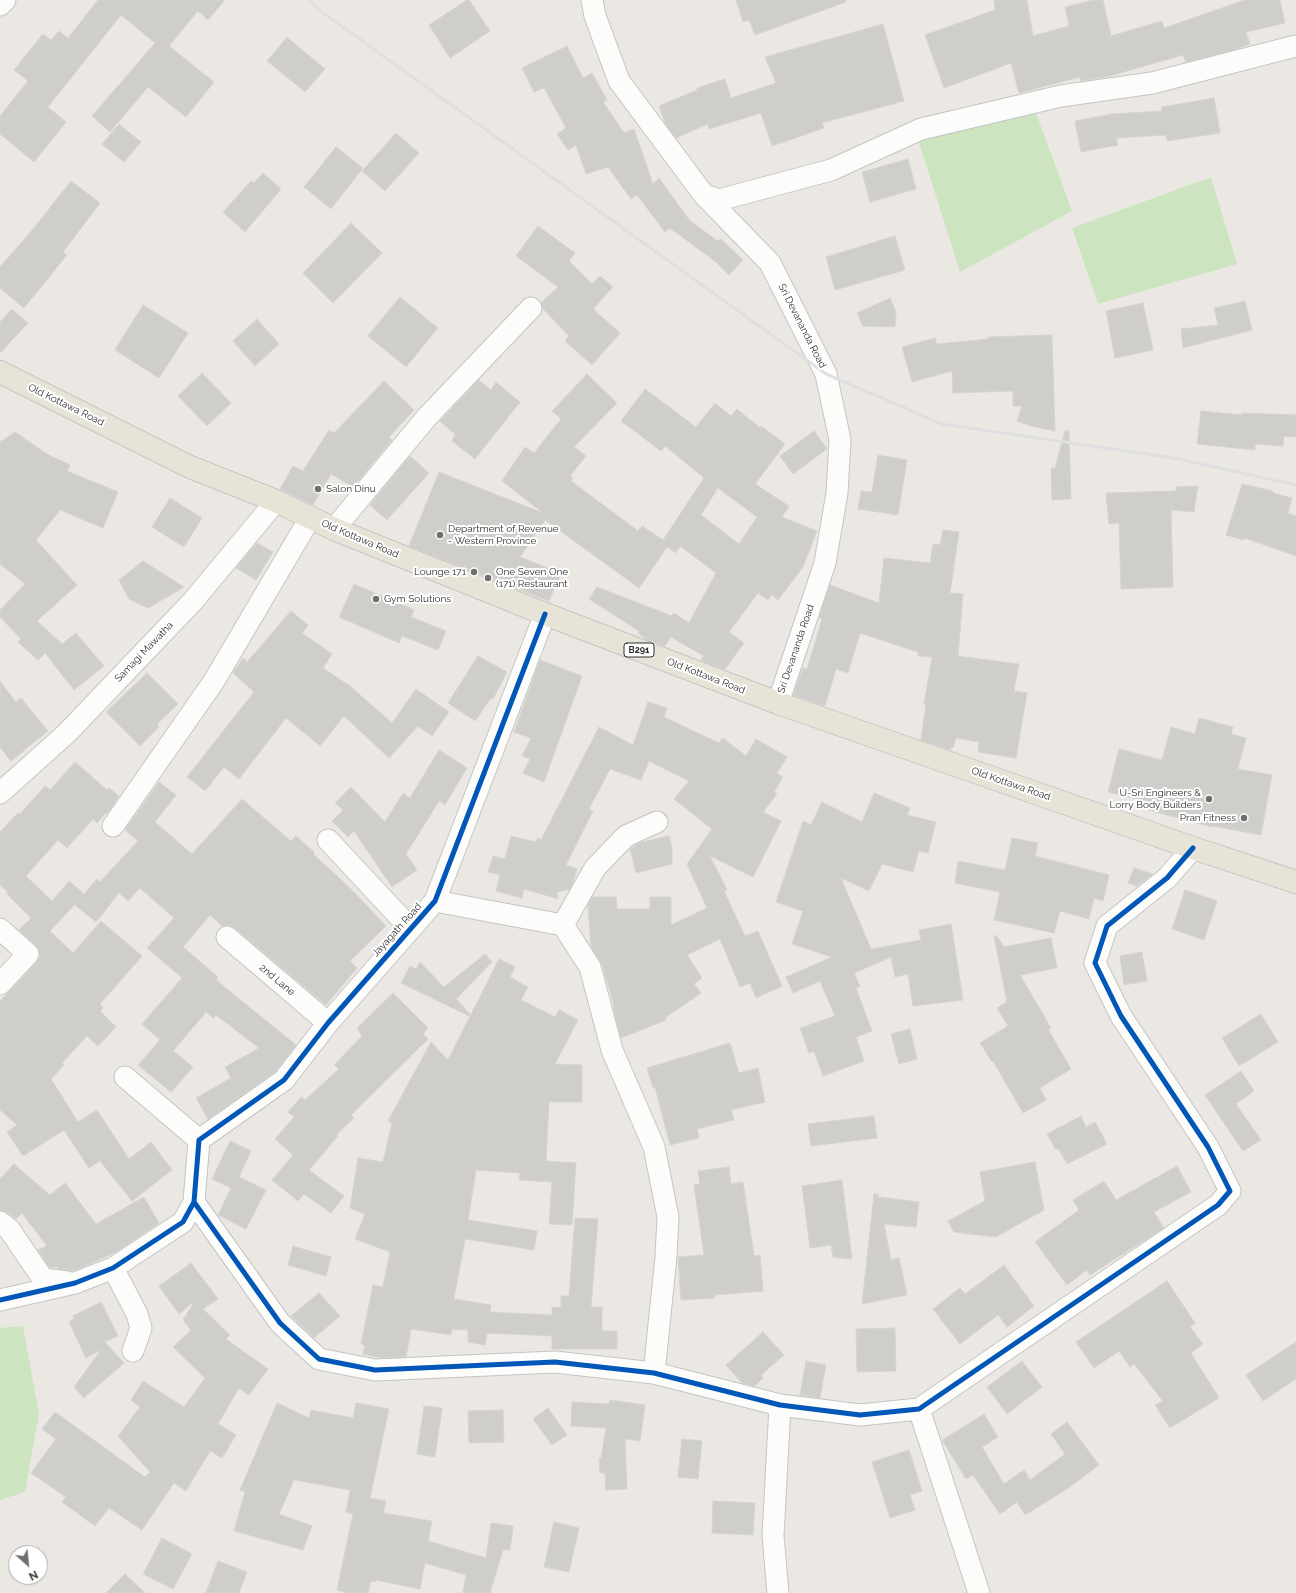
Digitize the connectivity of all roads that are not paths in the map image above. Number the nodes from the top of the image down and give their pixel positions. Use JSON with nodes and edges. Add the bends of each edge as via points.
{"nodes":[{"id":1,"x":5,"y":0,"type":"edge"},
{"id":2,"x":592,"y":0,"type":"edge"},
{"id":3,"x":0,"y":5,"type":"edge"},
{"id":4,"x":1296,"y":46,"type":"edge"},
{"id":5,"x":704,"y":195,"type":"junction"},
{"id":6,"x":531,"y":308,"type":"dead end"},
{"id":7,"x":0,"y":372,"type":"edge"},
{"id":8,"x":276,"y":501,"type":"junction"},
{"id":9,"x":310,"y":518,"type":"junction"},
{"id":10,"x":334,"y":529,"type":"junction"},
{"id":11,"x":545,"y":614,"type":"junction"},
{"id":12,"x":778,"y":703,"type":"junction"},
{"id":13,"x":0,"y":794,"type":"edge"},
{"id":14,"x":656,"y":822,"type":"dead end"},
{"id":15,"x":112,"y":826,"type":"dead end"},
{"id":16,"x":328,"y":840,"type":"dead end"},
{"id":17,"x":1193,"y":848,"type":"junction"},
{"id":18,"x":1296,"y":882,"type":"edge"},
{"id":19,"x":435,"y":901,"type":"junction"},
{"id":20,"x":563,"y":925,"type":"junction"},
{"id":21,"x":410,"y":928,"type":"junction"},
{"id":22,"x":0,"y":929,"type":"edge"},
{"id":23,"x":226,"y":937,"type":"dead end"},
{"id":24,"x":0,"y":984,"type":"edge"},
{"id":25,"x":328,"y":1023,"type":"junction"},
{"id":26,"x":125,"y":1077,"type":"dead end"},
{"id":27,"x":199,"y":1140,"type":"junction"},
{"id":28,"x":194,"y":1202,"type":"junction"},
{"id":29,"x":0,"y":1222,"type":"edge"},
{"id":30,"x":113,"y":1268,"type":"junction"},
{"id":31,"x":75,"y":1282,"type":"junction"},
{"id":32,"x":0,"y":1300,"type":"edge"},
{"id":33,"x":133,"y":1351,"type":"dead end"},
{"id":34,"x":654,"y":1373,"type":"junction"},
{"id":35,"x":780,"y":1405,"type":"junction"},
{"id":36,"x":919,"y":1410,"type":"junction"},
{"id":37,"x":778,"y":1593,"type":"edge"},
{"id":38,"x":979,"y":1593,"type":"edge"}],
"edges":[{"from":1,"to":3,"type":"street"},
{"from":2,"to":5,"type":"street","name":"Sri Devananda Road","via":[[595,16],[619,81]]},
{"from":4,"to":5,"type":"street","via":[[1152,83],[1060,96],[921,129],[831,170],[719,200]]},
{"from":5,"to":12,"type":"street","name":"Sri Devananda Road","via":[[770,263],[826,374],[840,440],[837,493],[825,563]]},
{"from":6,"to":10,"type":"street","via":[[427,417]]},
{"from":7,"to":8,"type":"main road","name":"Old Kottawa Road","number":"B291","via":[[190,467]]},
{"from":8,"to":9,"type":"main road","name":"Old Kottawa Road","number":"B291"},
{"from":8,"to":13,"type":"street","name":"Samagi Mawatha","via":[[193,601],[67,733]]},
{"from":9,"to":10,"type":"main road","name":"Old Kottawa Road","number":"B291"},
{"from":9,"to":15,"type":"street","via":[[214,681]]},
{"from":10,"to":11,"type":"main road","name":"Old Kottawa Road","number":"B291"},
{"from":11,"to":12,"type":"main road","name":"Old Kottawa Road","number":"B291"},
{"from":11,"to":19,"type":"street","name":"Jayagath Road"},
{"from":12,"to":17,"type":"main road","name":"Old Kottawa Road","number":"B291"},
{"from":14,"to":20,"type":"street","via":[[626,836],[595,868]]},
{"from":16,"to":21,"type":"street"},
{"from":17,"to":18,"type":"main road","name":"Old Kottawa Road","number":"B291"},
{"from":17,"to":36,"type":"street","via":[[1167,878],[1106,926],[1095,963],[1121,1016],[1208,1147],[1230,1191],[1218,1205]]},
{"from":19,"to":20,"type":"street"},
{"from":19,"to":21,"type":"street","name":"Jayagath Road"},
{"from":20,"to":34,"type":"street","via":[[590,968],[612,1050],[654,1147],[668,1217]]},
{"from":21,"to":25,"type":"street","name":"Jayagath Road"},
{"from":22,"to":24,"type":"street","via":[[28,954]]},
{"from":23,"to":25,"type":"street","name":"2nd Lane"},
{"from":25,"to":27,"type":"street","name":"Jayagath Road","via":[[284,1080]]},
{"from":26,"to":27,"type":"street"},
{"from":27,"to":28,"type":"street"},
{"from":28,"to":30,"type":"street","via":[[183,1222]]},
{"from":28,"to":34,"type":"street","via":[[280,1323],[319,1359],[375,1370],[555,1362]]},
{"from":29,"to":31,"type":"street","via":[[9,1230],[42,1279]]},
{"from":30,"to":31,"type":"street"},
{"from":30,"to":33,"type":"street","via":[[137,1314],[141,1328]]},
{"from":31,"to":32,"type":"street"},
{"from":34,"to":35,"type":"street"},
{"from":35,"to":36,"type":"street","via":[[860,1415]]},
{"from":35,"to":37,"type":"street","via":[[773,1536]]},
{"from":36,"to":38,"type":"street"}]}
